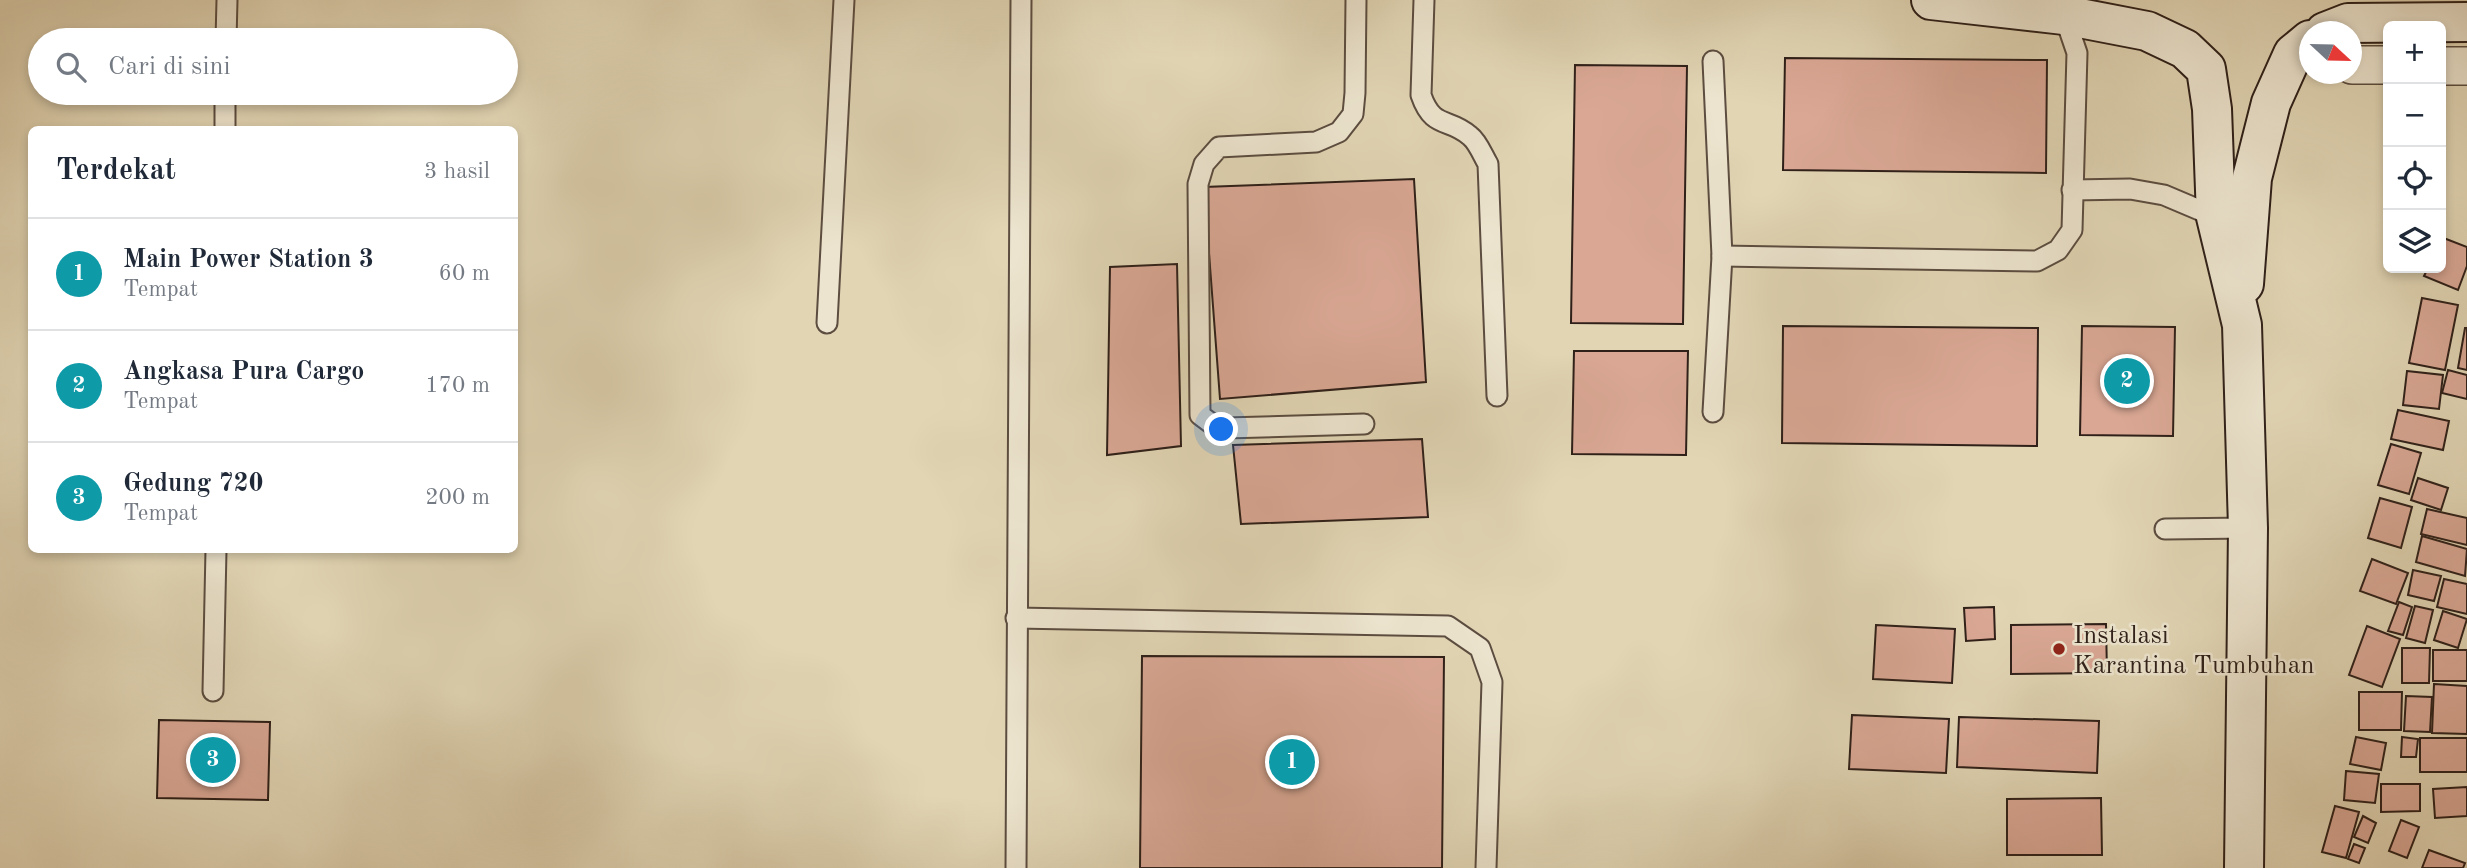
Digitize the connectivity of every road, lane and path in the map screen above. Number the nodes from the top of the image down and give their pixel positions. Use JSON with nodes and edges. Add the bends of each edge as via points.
{"nodes":[{"id":1,"x":227,"y":0,"type":"edge"},
{"id":2,"x":844,"y":0,"type":"edge"},
{"id":3,"x":1021,"y":0,"type":"edge"},
{"id":4,"x":1356,"y":0,"type":"edge"},
{"id":5,"x":1424,"y":0,"type":"edge"},
{"id":6,"x":1930,"y":0,"type":"edge"},
{"id":7,"x":2064,"y":15,"type":"junction"},
{"id":8,"x":2467,"y":22,"type":"edge"},
{"id":9,"x":2362,"y":23,"type":"edge"},
{"id":10,"x":226,"y":28,"type":"edge"},
{"id":11,"x":2299,"y":49,"type":"edge"},
{"id":12,"x":1713,"y":61,"type":"dead end"},
{"id":13,"x":2362,"y":65,"type":"edge"},
{"id":14,"x":2383,"y":65,"type":"edge"},
{"id":15,"x":2446,"y":66,"type":"edge"},
{"id":16,"x":2467,"y":66,"type":"edge"},
{"id":17,"x":2299,"y":78,"type":"edge"},
{"id":18,"x":2271,"y":103,"type":"junction"},
{"id":19,"x":225,"y":105,"type":"edge"},
{"id":20,"x":225,"y":126,"type":"edge"},
{"id":21,"x":2072,"y":190,"type":"junction"},
{"id":22,"x":2216,"y":217,"type":"junction"},
{"id":23,"x":1722,"y":256,"type":"junction"},
{"id":24,"x":827,"y":323,"type":"dead end"},
{"id":25,"x":2242,"y":325,"type":"junction"},
{"id":26,"x":1497,"y":396,"type":"dead end"},
{"id":27,"x":1713,"y":412,"type":"dead end"},
{"id":28,"x":1364,"y":424,"type":"dead end"},
{"id":29,"x":2248,"y":528,"type":"junction"},
{"id":30,"x":2165,"y":529,"type":"dead end"},
{"id":31,"x":216,"y":553,"type":"edge"},
{"id":32,"x":1016,"y":618,"type":"junction"},
{"id":33,"x":213,"y":691,"type":"dead end"},
{"id":34,"x":1016,"y":868,"type":"edge"},
{"id":35,"x":1486,"y":868,"type":"edge"},
{"id":36,"x":2244,"y":868,"type":"edge"}],
"edges":[{"from":1,"to":10,"type":"lane"},
{"from":2,"to":24,"type":"lane"},
{"from":3,"to":32,"type":"lane"},
{"from":4,"to":28,"type":"lane","via":[[1353,114],[1339,132],[1316,142],[1219,147],[1204,164],[1198,184],[1200,415],[1225,428]]},
{"from":5,"to":26,"type":"lane","via":[[1420,95],[1425,108],[1471,136],[1488,164]]},
{"from":6,"to":7,"type":"main road"},
{"from":7,"to":21,"type":"lane","via":[[2077,53]]},
{"from":7,"to":22,"type":"main road","via":[[2147,31],[2185,49],[2206,69]]},
{"from":8,"to":9,"type":"main road"},
{"from":11,"to":18,"type":"main road"},
{"from":12,"to":23,"type":"lane"},
{"from":13,"to":14,"type":"street"},
{"from":15,"to":16,"type":"street"},
{"from":17,"to":18,"type":"street"},
{"from":18,"to":25,"type":"main road","via":[[2252,178]]},
{"from":19,"to":20,"type":"lane"},
{"from":21,"to":22,"type":"lane","via":[[2130,189],[2164,195]]},
{"from":21,"to":23,"type":"lane","via":[[2072,230],[2058,250],[2037,261]]},
{"from":22,"to":25,"type":"main road"},
{"from":23,"to":27,"type":"lane"},
{"from":25,"to":29,"type":"main road"},
{"from":29,"to":30,"type":"lane"},
{"from":29,"to":36,"type":"main road"},
{"from":31,"to":33,"type":"lane"},
{"from":32,"to":34,"type":"lane"},
{"from":32,"to":35,"type":"lane","via":[[1448,626],[1480,648],[1492,682]]}]}
